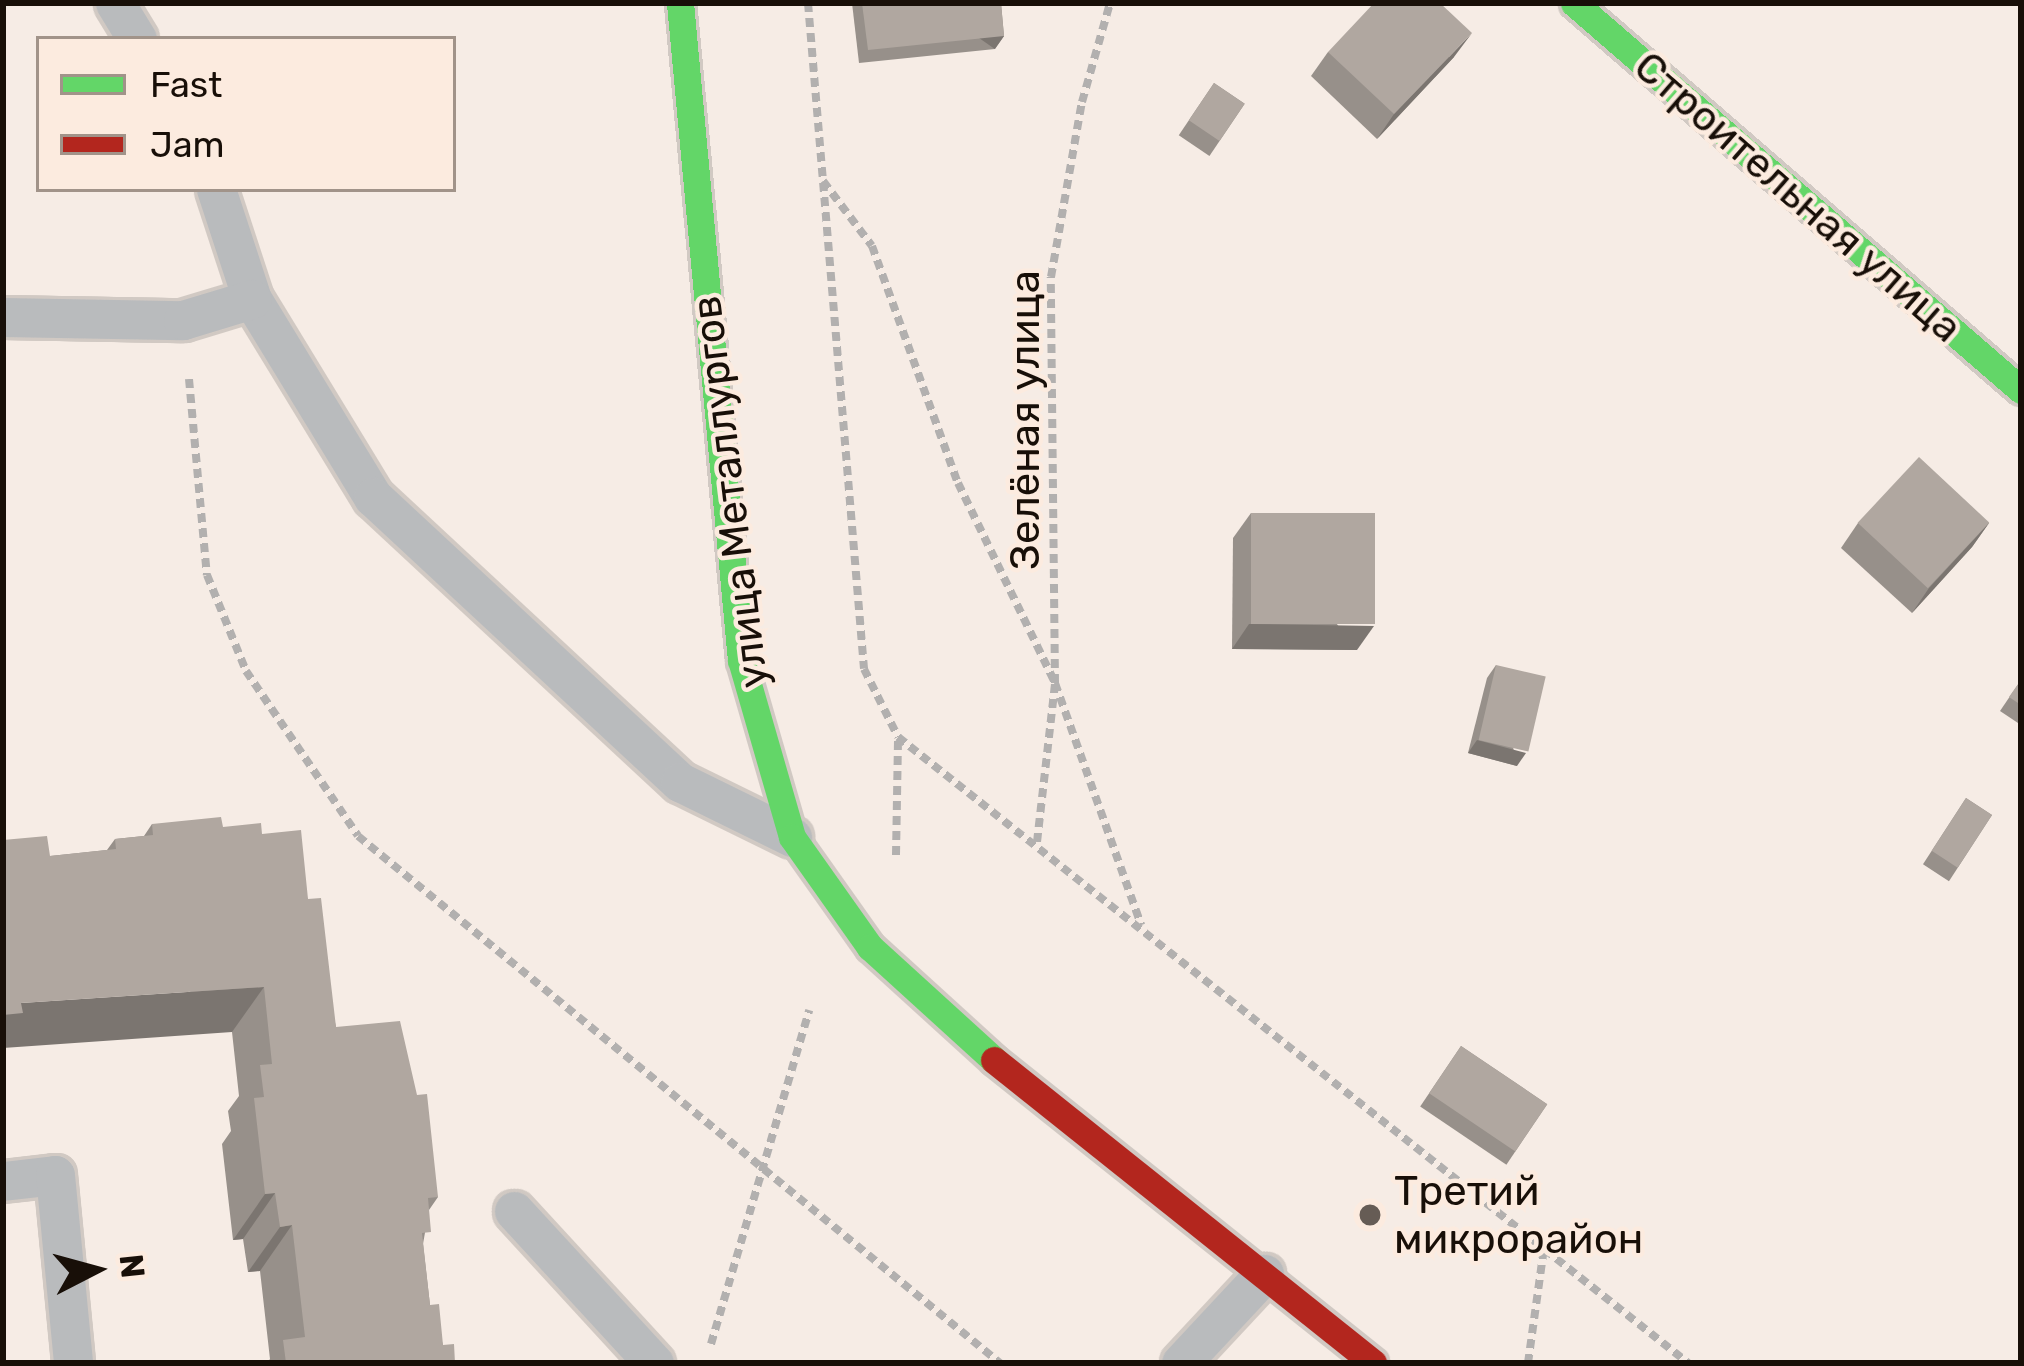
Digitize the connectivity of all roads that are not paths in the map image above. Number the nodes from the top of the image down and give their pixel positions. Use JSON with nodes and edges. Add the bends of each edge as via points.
{"nodes":[{"id":1,"x":115,"y":3,"type":"edge"},
{"id":2,"x":680,"y":3,"type":"edge"},
{"id":3,"x":1574,"y":3,"type":"edge"},
{"id":4,"x":134,"y":36,"type":"edge"},
{"id":5,"x":216,"y":192,"type":"edge"},
{"id":6,"x":252,"y":299,"type":"junction"},
{"id":7,"x":3,"y":316,"type":"edge"},
{"id":8,"x":2021,"y":390,"type":"edge"},
{"id":9,"x":792,"y":837,"type":"junction"},
{"id":10,"x":3,"y":1181,"type":"edge"},
{"id":11,"x":514,"y":1211,"type":"dead end"},
{"id":12,"x":1264,"y":1274,"type":"junction"},
{"id":13,"x":73,"y":1363,"type":"edge"},
{"id":14,"x":653,"y":1363,"type":"edge"},
{"id":15,"x":1181,"y":1363,"type":"edge"},
{"id":16,"x":1373,"y":1363,"type":"edge"}],
"edges":[{"from":1,"to":4,"type":"lane"},
{"from":2,"to":9,"type":"street","name":"улица Металлургов","via":[[741,660]]},
{"from":3,"to":8,"type":"street","name":"Строительная улица"},
{"from":5,"to":6,"type":"lane"},
{"from":6,"to":7,"type":"lane","via":[[183,320]]},
{"from":6,"to":9,"type":"lane","via":[[373,496],[680,782]]},
{"from":9,"to":12,"type":"street","name":"улица Металлургов","via":[[870,947],[937,1014]]},
{"from":10,"to":13,"type":"lane","via":[[55,1175]]},
{"from":11,"to":14,"type":"lane"},
{"from":12,"to":15,"type":"lane"},
{"from":12,"to":16,"type":"street","name":"улица Металлургов"}]}
